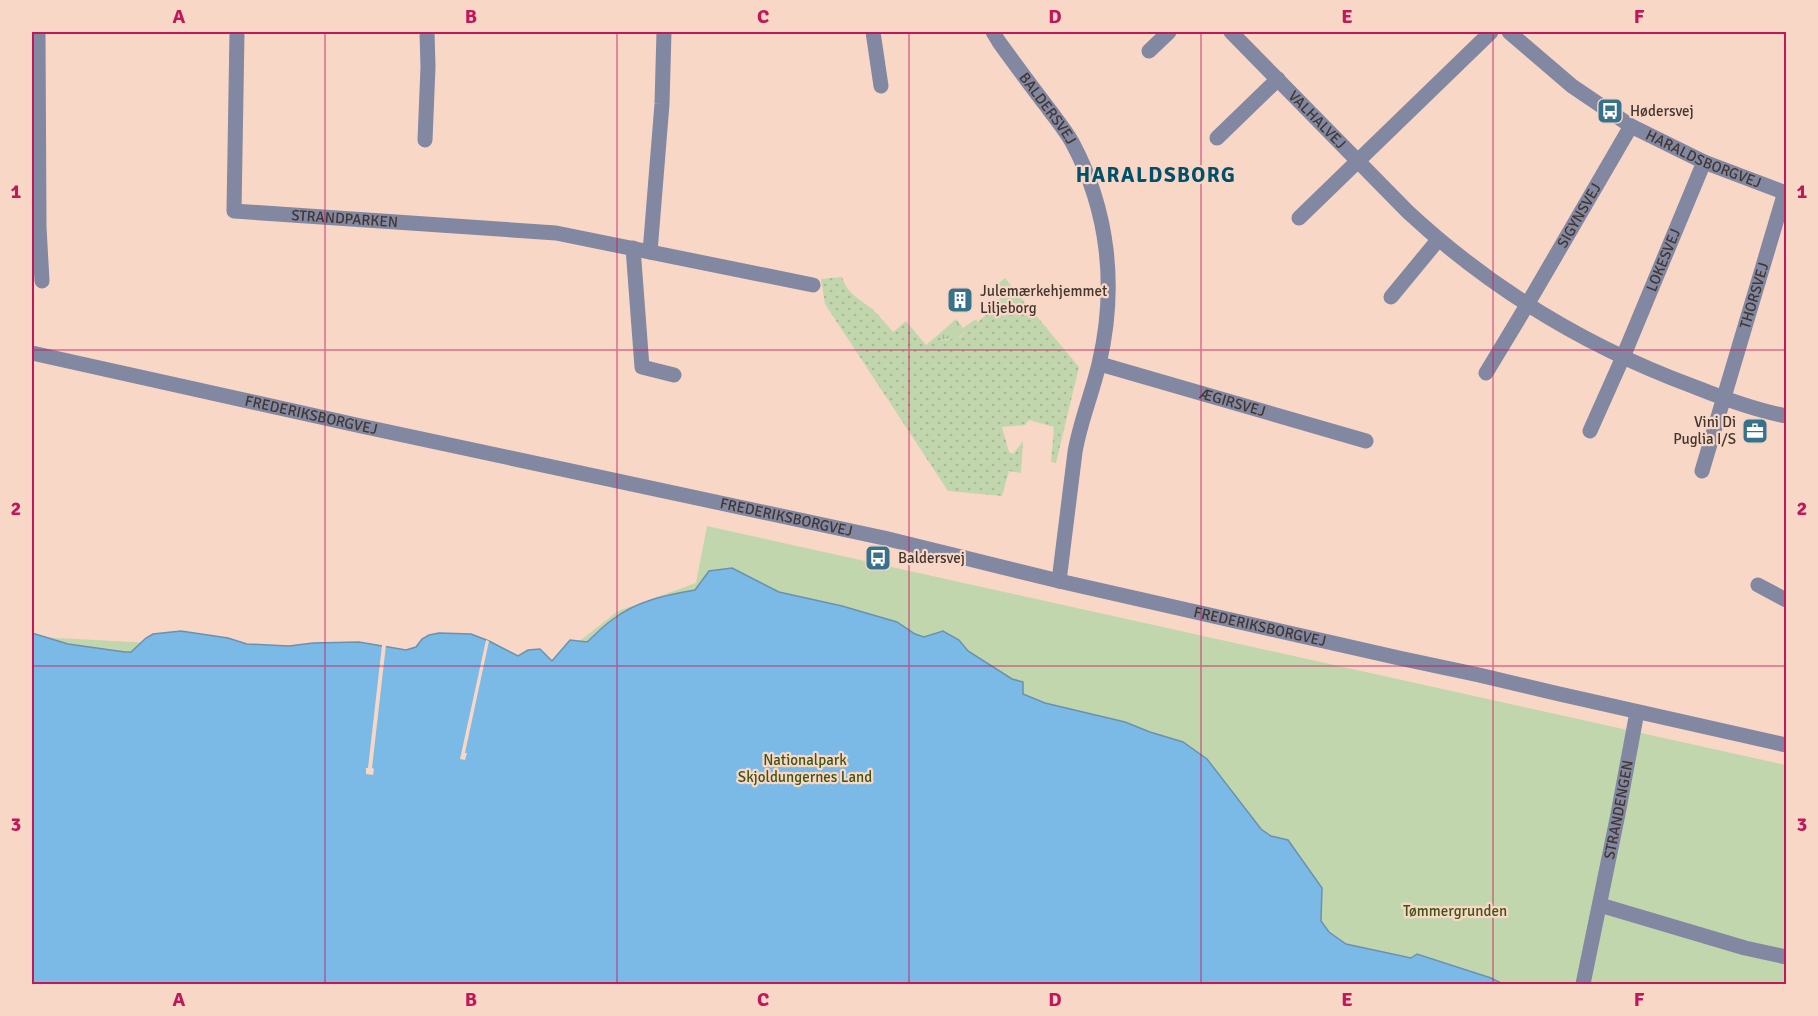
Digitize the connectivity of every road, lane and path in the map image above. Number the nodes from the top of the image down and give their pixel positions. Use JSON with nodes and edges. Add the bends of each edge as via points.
{"nodes":[{"id":1,"x":38,"y":32,"type":"edge"},
{"id":2,"x":237,"y":32,"type":"edge"},
{"id":3,"x":427,"y":32,"type":"edge"},
{"id":4,"x":664,"y":32,"type":"edge"},
{"id":5,"x":873,"y":32,"type":"edge"},
{"id":6,"x":993,"y":32,"type":"edge"},
{"id":7,"x":1169,"y":32,"type":"edge"},
{"id":8,"x":1231,"y":32,"type":"edge"},
{"id":9,"x":1491,"y":32,"type":"edge"},
{"id":10,"x":1509,"y":32,"type":"edge"},
{"id":11,"x":1149,"y":51,"type":"dead end"},
{"id":12,"x":1278,"y":79,"type":"junction"},
{"id":13,"x":881,"y":86,"type":"dead end"},
{"id":14,"x":1631,"y":126,"type":"junction"},
{"id":15,"x":1217,"y":138,"type":"dead end"},
{"id":16,"x":425,"y":140,"type":"dead end"},
{"id":17,"x":1359,"y":160,"type":"junction"},
{"id":18,"x":1704,"y":162,"type":"junction"},
{"id":19,"x":1786,"y":192,"type":"edge"},
{"id":20,"x":1299,"y":218,"type":"dead end"},
{"id":21,"x":35,"y":226,"type":"edge"},
{"id":22,"x":1438,"y":240,"type":"junction"},
{"id":23,"x":633,"y":248,"type":"junction"},
{"id":24,"x":650,"y":252,"type":"junction"},
{"id":25,"x":42,"y":281,"type":"dead end"},
{"id":26,"x":813,"y":285,"type":"dead end"},
{"id":27,"x":1391,"y":297,"type":"dead end"},
{"id":28,"x":1527,"y":305,"type":"junction"},
{"id":29,"x":32,"y":353,"type":"edge"},
{"id":30,"x":1623,"y":357,"type":"junction"},
{"id":31,"x":1100,"y":364,"type":"junction"},
{"id":32,"x":1486,"y":373,"type":"dead end"},
{"id":33,"x":674,"y":375,"type":"dead end"},
{"id":34,"x":1724,"y":398,"type":"junction"},
{"id":35,"x":1786,"y":417,"type":"edge"},
{"id":36,"x":1590,"y":431,"type":"dead end"},
{"id":37,"x":1366,"y":441,"type":"dead end"},
{"id":38,"x":1702,"y":471,"type":"dead end"},
{"id":39,"x":1059,"y":581,"type":"junction"},
{"id":40,"x":1758,"y":585,"type":"dead end"},
{"id":41,"x":1786,"y":600,"type":"edge"},
{"id":42,"x":1637,"y":712,"type":"junction"},
{"id":43,"x":1786,"y":745,"type":"edge"},
{"id":44,"x":1600,"y":905,"type":"junction"},
{"id":45,"x":1786,"y":957,"type":"edge"},
{"id":46,"x":1583,"y":984,"type":"edge"}],
"edges":[{"from":1,"to":21,"type":"street"},
{"from":2,"to":23,"type":"street","name":"STRANDPARKEN","via":[[234,211],[556,233]]},
{"from":3,"to":16,"type":"street"},
{"from":4,"to":24,"type":"street"},
{"from":5,"to":13,"type":"street"},
{"from":6,"to":31,"type":"street","name":"BALDERSVEJ","via":[[1071,140],[1093,188],[1109,270],[1109,309]]},
{"from":7,"to":11,"type":"street"},
{"from":8,"to":12,"type":"street","name":"VALHALVEJ"},
{"from":9,"to":17,"type":"street"},
{"from":10,"to":14,"type":"street","name":"HARALDSBORGVEJ","via":[[1572,86]]},
{"from":12,"to":15,"type":"street","name":"VALHALVEJ"},
{"from":12,"to":17,"type":"street","name":"VALHALVEJ"},
{"from":14,"to":18,"type":"street","name":"HARALDSBORGVEJ"},
{"from":14,"to":28,"type":"street","name":"SIGYNSVEJ"},
{"from":17,"to":20,"type":"street","name":"VALHALVEJ"},
{"from":17,"to":22,"type":"street","name":"VALHALVEJ"},
{"from":18,"to":19,"type":"street","name":"HARALDSBORGVEJ"},
{"from":18,"to":30,"type":"street","name":"LOKESVEJ"},
{"from":19,"to":34,"type":"street","name":"THORSVEJ"},
{"from":21,"to":25,"type":"street"},
{"from":22,"to":27,"type":"street"},
{"from":22,"to":28,"type":"street","name":"VALHALVEJ"},
{"from":23,"to":24,"type":"street","name":"STRANDPARKEN"},
{"from":23,"to":33,"type":"street","via":[[642,367]]},
{"from":24,"to":26,"type":"street","name":"STRANDPARKEN"},
{"from":28,"to":30,"type":"street","name":"VALHALVEJ"},
{"from":28,"to":32,"type":"street"},
{"from":29,"to":39,"type":"street","name":"FREDERIKSBORGVEJ","via":[[884,538]]},
{"from":30,"to":34,"type":"street","name":"VALHALVEJ"},
{"from":30,"to":36,"type":"street"},
{"from":31,"to":37,"type":"street","name":"ÆGIRSVEJ"},
{"from":31,"to":39,"type":"street","name":"BALDERSVEJ","via":[[1074,452]]},
{"from":34,"to":35,"type":"street","name":"VALHALVEJ"},
{"from":34,"to":38,"type":"street"},
{"from":39,"to":42,"type":"street","name":"FREDERIKSBORGVEJ"},
{"from":40,"to":41,"type":"street"},
{"from":42,"to":43,"type":"street","name":"FREDERIKSBORGVEJ"},
{"from":42,"to":44,"type":"street","name":"STRANDENGEN"},
{"from":44,"to":45,"type":"street"},
{"from":44,"to":46,"type":"street","name":"STRANDENGEN"}]}
